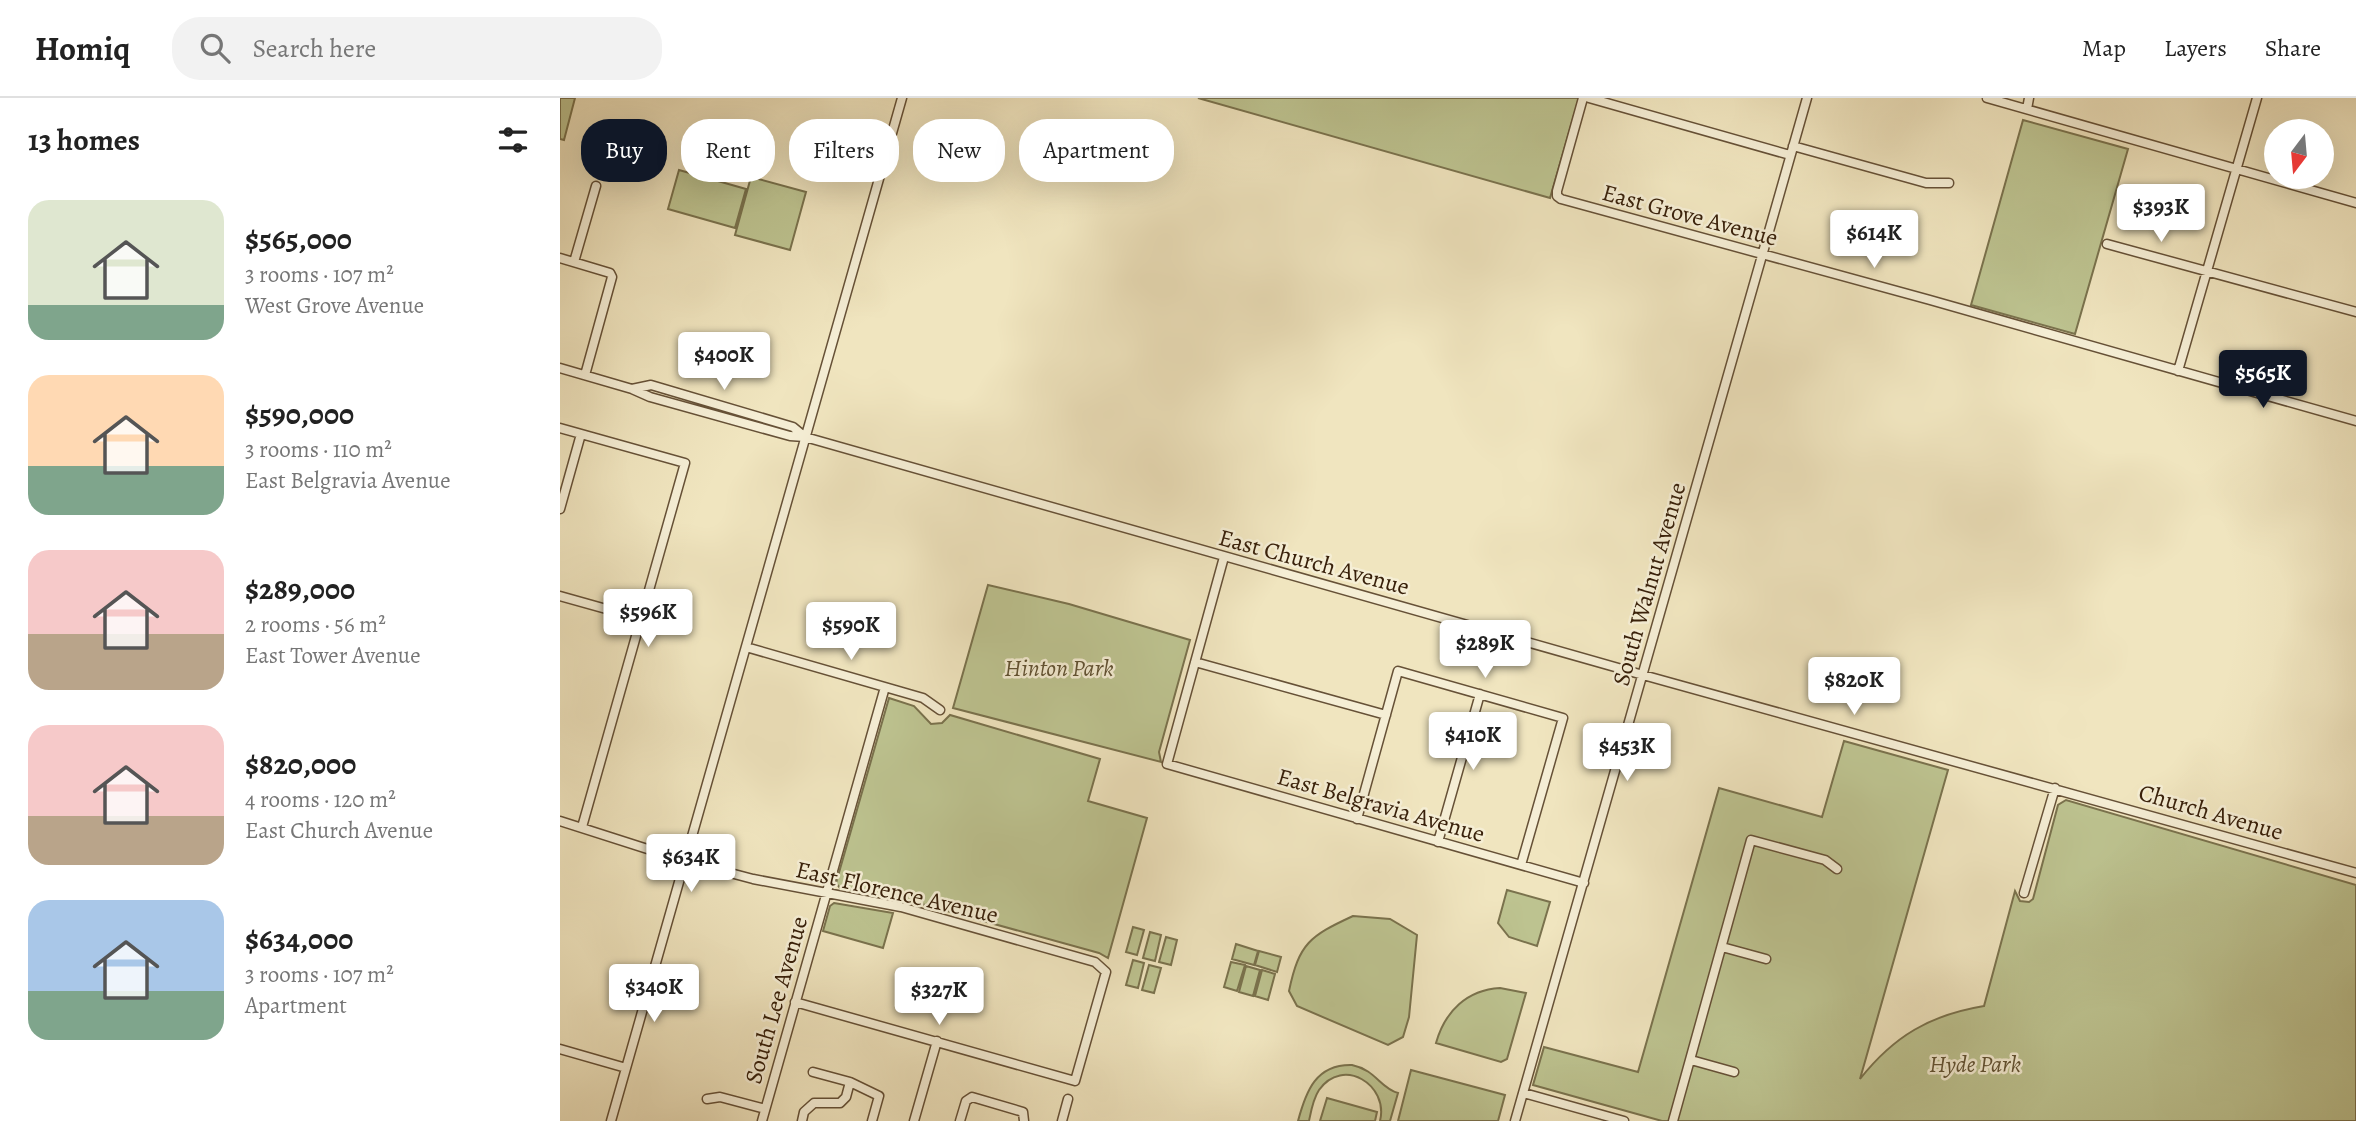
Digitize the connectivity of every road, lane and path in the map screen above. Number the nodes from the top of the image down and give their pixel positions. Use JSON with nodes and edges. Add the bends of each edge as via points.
{"nodes":[{"id":1,"x":902,"y":98,"type":"edge"},
{"id":2,"x":1583,"y":98,"type":"edge"},
{"id":3,"x":1589,"y":98,"type":"edge"},
{"id":4,"x":1807,"y":98,"type":"edge"},
{"id":5,"x":1987,"y":98,"type":"edge"},
{"id":6,"x":2029,"y":98,"type":"edge"},
{"id":7,"x":2257,"y":98,"type":"edge"},
{"id":8,"x":2026,"y":109,"type":"junction"},
{"id":9,"x":1793,"y":146,"type":"junction"},
{"id":10,"x":1790,"y":156,"type":"junction"},
{"id":11,"x":2236,"y":170,"type":"junction"},
{"id":12,"x":1949,"y":183,"type":"dead end"},
{"id":13,"x":596,"y":186,"type":"dead end"},
{"id":14,"x":2356,"y":203,"type":"edge"},
{"id":15,"x":2107,"y":244,"type":"dead end"},
{"id":16,"x":1762,"y":255,"type":"junction"},
{"id":17,"x":560,"y":258,"type":"edge"},
{"id":18,"x":575,"y":262,"type":"junction"},
{"id":19,"x":2207,"y":271,"type":"junction"},
{"id":20,"x":2356,"y":312,"type":"edge"},
{"id":21,"x":560,"y":368,"type":"edge"},
{"id":22,"x":2178,"y":371,"type":"junction"},
{"id":23,"x":584,"y":375,"type":"junction"},
{"id":24,"x":2356,"y":421,"type":"edge"},
{"id":25,"x":560,"y":428,"type":"edge"},
{"id":26,"x":581,"y":434,"type":"junction"},
{"id":27,"x":805,"y":437,"type":"junction"},
{"id":28,"x":560,"y":509,"type":"edge"},
{"id":29,"x":1224,"y":557,"type":"junction"},
{"id":30,"x":560,"y":596,"type":"edge"},
{"id":31,"x":642,"y":619,"type":"junction"},
{"id":32,"x":746,"y":647,"type":"junction"},
{"id":33,"x":1195,"y":662,"type":"junction"},
{"id":34,"x":1643,"y":675,"type":"junction"},
{"id":35,"x":885,"y":687,"type":"junction"},
{"id":36,"x":1480,"y":694,"type":"junction"},
{"id":37,"x":940,"y":710,"type":"dead end"},
{"id":38,"x":1386,"y":716,"type":"junction"},
{"id":39,"x":2056,"y":788,"type":"junction"},
{"id":40,"x":1357,"y":819,"type":"junction"},
{"id":41,"x":560,"y":821,"type":"edge"},
{"id":42,"x":582,"y":828,"type":"junction"},
{"id":43,"x":1438,"y":842,"type":"junction"},
{"id":44,"x":685,"y":861,"type":"junction"},
{"id":45,"x":1521,"y":865,"type":"junction"},
{"id":46,"x":1837,"y":869,"type":"dead end"},
{"id":47,"x":2356,"y":873,"type":"edge"},
{"id":48,"x":1584,"y":883,"type":"junction"},
{"id":49,"x":2024,"y":893,"type":"dead end"},
{"id":50,"x":826,"y":894,"type":"junction"},
{"id":51,"x":1722,"y":947,"type":"junction"},
{"id":52,"x":1766,"y":959,"type":"dead end"},
{"id":53,"x":795,"y":1002,"type":"junction"},
{"id":54,"x":937,"y":1041,"type":"junction"},
{"id":55,"x":560,"y":1049,"type":"edge"},
{"id":56,"x":1691,"y":1060,"type":"junction"},
{"id":57,"x":626,"y":1068,"type":"junction"},
{"id":58,"x":813,"y":1072,"type":"dead end"},
{"id":59,"x":1734,"y":1072,"type":"dead end"},
{"id":60,"x":850,"y":1082,"type":"junction"},
{"id":61,"x":1524,"y":1093,"type":"junction"},
{"id":62,"x":1068,"y":1099,"type":"dead end"},
{"id":63,"x":707,"y":1100,"type":"dead end"},
{"id":64,"x":765,"y":1109,"type":"junction"},
{"id":65,"x":611,"y":1121,"type":"edge"},
{"id":66,"x":762,"y":1121,"type":"edge"},
{"id":67,"x":802,"y":1121,"type":"edge"},
{"id":68,"x":872,"y":1121,"type":"edge"},
{"id":69,"x":914,"y":1121,"type":"edge"},
{"id":70,"x":960,"y":1121,"type":"edge"},
{"id":71,"x":1024,"y":1121,"type":"edge"},
{"id":72,"x":1062,"y":1121,"type":"edge"},
{"id":73,"x":1516,"y":1121,"type":"edge"},
{"id":74,"x":1624,"y":1121,"type":"edge"},
{"id":75,"x":1673,"y":1121,"type":"edge"}],
"edges":[{"from":1,"to":27,"type":"street"},
{"from":2,"to":16,"type":"street","name":"East Grove Avenue","via":[[1557,196]]},
{"from":3,"to":10,"type":"street"},
{"from":4,"to":9,"type":"street","name":"South Walnut Avenue"},
{"from":5,"to":8,"type":"street"},
{"from":6,"to":8,"type":"street"},
{"from":7,"to":11,"type":"street"},
{"from":8,"to":11,"type":"street"},
{"from":9,"to":10,"type":"street","name":"South Walnut Avenue"},
{"from":9,"to":12,"type":"street","via":[[1926,183]]},
{"from":10,"to":16,"type":"street","name":"South Walnut Avenue"},
{"from":11,"to":14,"type":"street"},
{"from":11,"to":19,"type":"street"},
{"from":13,"to":18,"type":"street"},
{"from":15,"to":19,"type":"street"},
{"from":16,"to":22,"type":"street","name":"East Grove Avenue"},
{"from":16,"to":34,"type":"street","name":"South Walnut Avenue"},
{"from":17,"to":18,"type":"street"},
{"from":18,"to":23,"type":"street","via":[[612,277]]},
{"from":19,"to":20,"type":"street"},
{"from":19,"to":22,"type":"street"},
{"from":21,"to":23,"type":"street","name":"East Church Avenue"},
{"from":22,"to":24,"type":"street","name":"East Grove Avenue"},
{"from":23,"to":27,"type":"street","name":"East Church Avenue","via":[[662,401]]},
{"from":25,"to":26,"type":"street"},
{"from":26,"to":28,"type":"street"},
{"from":26,"to":31,"type":"street","via":[[685,463]]},
{"from":27,"to":29,"type":"street","name":"East Church Avenue"},
{"from":27,"to":32,"type":"street"},
{"from":29,"to":33,"type":"street"},
{"from":29,"to":34,"type":"street","name":"East Church Avenue"},
{"from":30,"to":31,"type":"street"},
{"from":31,"to":42,"type":"street"},
{"from":32,"to":35,"type":"street"},
{"from":32,"to":44,"type":"street"},
{"from":33,"to":38,"type":"street"},
{"from":33,"to":40,"type":"street","name":"East Belgravia Avenue","via":[[1167,764]]},
{"from":34,"to":39,"type":"street","name":"East Church Avenue"},
{"from":34,"to":48,"type":"street","name":"South Walnut Avenue"},
{"from":35,"to":37,"type":"street","via":[[923,698]]},
{"from":35,"to":50,"type":"street","name":"South Lee Avenue"},
{"from":36,"to":38,"type":"street","via":[[1398,671]]},
{"from":36,"to":43,"type":"street"},
{"from":36,"to":45,"type":"street","via":[[1563,718]]},
{"from":38,"to":40,"type":"street"},
{"from":39,"to":47,"type":"street","name":"Church Avenue"},
{"from":39,"to":49,"type":"street"},
{"from":40,"to":43,"type":"street","name":"East Belgravia Avenue"},
{"from":41,"to":42,"type":"street","name":"East Florence Avenue"},
{"from":42,"to":44,"type":"street","name":"East Florence Avenue"},
{"from":43,"to":45,"type":"street","name":"East Belgravia Avenue"},
{"from":44,"to":50,"type":"street","name":"East Florence Avenue"},
{"from":44,"to":57,"type":"street"},
{"from":45,"to":48,"type":"street","name":"East Belgravia Avenue"},
{"from":46,"to":51,"type":"street","via":[[1825,860],[1751,840]]},
{"from":48,"to":61,"type":"street","name":"South Walnut Avenue"},
{"from":50,"to":53,"type":"street","name":"South Lee Avenue"},
{"from":50,"to":54,"type":"street","name":"East Florence Avenue","via":[[901,907],[1104,967],[1105,978],[1075,1081]]},
{"from":51,"to":52,"type":"street"},
{"from":51,"to":56,"type":"street"},
{"from":53,"to":54,"type":"street"},
{"from":53,"to":64,"type":"street","name":"South Lee Avenue"},
{"from":54,"to":69,"type":"street"},
{"from":55,"to":57,"type":"street"},
{"from":56,"to":59,"type":"street"},
{"from":56,"to":75,"type":"street"},
{"from":57,"to":65,"type":"street"},
{"from":58,"to":60,"type":"street"},
{"from":60,"to":67,"type":"street","via":[[840,1103],[814,1103]]},
{"from":60,"to":68,"type":"street","via":[[879,1096]]},
{"from":61,"to":73,"type":"street","name":"South Walnut Avenue"},
{"from":61,"to":74,"type":"street"},
{"from":62,"to":72,"type":"street"},
{"from":63,"to":64,"type":"street","via":[[720,1097]]},
{"from":64,"to":66,"type":"street","name":"South Lee Avenue"},
{"from":70,"to":71,"type":"street","via":[[966,1101],[972,1097],[1023,1112]]}]}
